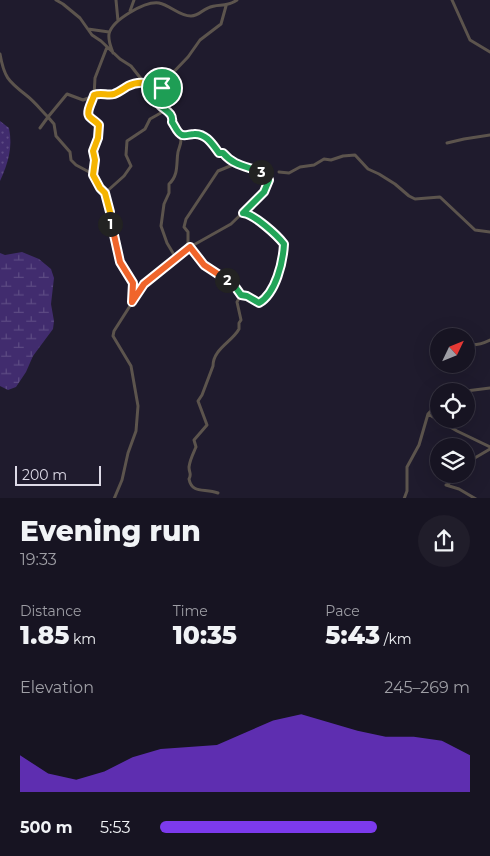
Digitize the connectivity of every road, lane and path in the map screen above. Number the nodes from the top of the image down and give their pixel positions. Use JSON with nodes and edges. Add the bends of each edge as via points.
{"nodes":[{"id":1,"x":56,"y":0,"type":"edge"},
{"id":2,"x":116,"y":0,"type":"edge"},
{"id":3,"x":134,"y":0,"type":"edge"},
{"id":4,"x":237,"y":0,"type":"edge"},
{"id":5,"x":452,"y":0,"type":"edge"},
{"id":6,"x":226,"y":6,"type":"junction"},
{"id":7,"x":130,"y":12,"type":"junction"},
{"id":8,"x":118,"y":21,"type":"junction"},
{"id":9,"x":88,"y":29,"type":"junction"},
{"id":10,"x":109,"y":32,"type":"junction"},
{"id":11,"x":107,"y":47,"type":"junction"},
{"id":12,"x":490,"y":52,"type":"edge"},
{"id":13,"x":114,"y":53,"type":"junction"},
{"id":14,"x":0,"y":57,"type":"edge"},
{"id":15,"x":144,"y":81,"type":"junction"},
{"id":16,"x":162,"y":88,"type":"junction"},
{"id":17,"x":94,"y":95,"type":"junction"},
{"id":18,"x":166,"y":110,"type":"junction"},
{"id":19,"x":48,"y":117,"type":"junction"},
{"id":20,"x":40,"y":128,"type":"dead end"},
{"id":21,"x":179,"y":134,"type":"junction"},
{"id":22,"x":490,"y":135,"type":"edge"},
{"id":23,"x":447,"y":143,"type":"dead end"},
{"id":24,"x":236,"y":164,"type":"junction"},
{"id":25,"x":279,"y":172,"type":"dead end"},
{"id":26,"x":93,"y":175,"type":"junction"},
{"id":27,"x":105,"y":193,"type":"junction"},
{"id":28,"x":243,"y":213,"type":"junction"},
{"id":29,"x":490,"y":232,"type":"edge"},
{"id":30,"x":190,"y":247,"type":"junction"},
{"id":31,"x":176,"y":258,"type":"junction"},
{"id":32,"x":241,"y":295,"type":"junction"},
{"id":33,"x":132,"y":302,"type":"junction"},
{"id":34,"x":490,"y":340,"type":"edge"},
{"id":35,"x":475,"y":344,"type":"edge"},
{"id":36,"x":490,"y":388,"type":"edge"},
{"id":37,"x":475,"y":390,"type":"edge"},
{"id":38,"x":428,"y":414,"type":"joint"},
{"id":39,"x":490,"y":448,"type":"edge"},
{"id":40,"x":475,"y":458,"type":"edge"},
{"id":41,"x":448,"y":483,"type":"edge"},
{"id":42,"x":218,"y":493,"type":"dead end"},
{"id":43,"x":114,"y":498,"type":"edge"},
{"id":44,"x":404,"y":498,"type":"edge"},
{"id":45,"x":476,"y":498,"type":"edge"}],
"edges":[{"from":1,"to":9,"type":"street","via":[[80,18]]},
{"from":2,"to":8,"type":"street"},
{"from":3,"to":7,"type":"street"},
{"from":4,"to":6,"type":"street"},
{"from":5,"to":12,"type":"street","via":[[470,40]]},
{"from":6,"to":7,"type":"street","via":[[210,7],[191,16],[156,2]]},
{"from":6,"to":16,"type":"street","via":[[221,24],[200,40]]},
{"from":7,"to":8,"type":"street"},
{"from":8,"to":10,"type":"street"},
{"from":9,"to":10,"type":"street"},
{"from":9,"to":11,"type":"street"},
{"from":10,"to":13,"type":"street"},
{"from":11,"to":13,"type":"street"},
{"from":11,"to":17,"type":"street","via":[[94,78]]},
{"from":13,"to":15,"type":"street"},
{"from":14,"to":19,"type":"street","via":[[5,75],[12,84]]},
{"from":15,"to":16,"type":"street"},
{"from":15,"to":17,"type":"street","via":[[117,93]]},
{"from":16,"to":18,"type":"street","via":[[158,103]]},
{"from":17,"to":19,"type":"street","via":[[83,100],[67,94]]},
{"from":17,"to":26,"type":"street","via":[[88,114],[99,125],[93,151]]},
{"from":18,"to":21,"type":"street"},
{"from":18,"to":27,"type":"street","via":[[150,119],[145,130],[127,140],[126,155],[131,166]]},
{"from":19,"to":20,"type":"street"},
{"from":19,"to":26,"type":"street","via":[[72,160]]},
{"from":21,"to":24,"type":"street","via":[[203,136],[219,153]]},
{"from":21,"to":31,"type":"street","via":[[178,164],[169,184],[161,220],[162,232]]},
{"from":22,"to":23,"type":"street"},
{"from":24,"to":28,"type":"street","via":[[262,173],[269,180],[264,192]]},
{"from":24,"to":30,"type":"street","via":[[218,171],[186,219],[184,227]]},
{"from":25,"to":29,"type":"street","via":[[289,173],[324,159],[356,155],[368,169],[409,196],[415,199],[440,197],[475,230]]},
{"from":26,"to":27,"type":"street"},
{"from":27,"to":33,"type":"street","via":[[110,212],[109,225],[120,262],[133,283]]},
{"from":28,"to":30,"type":"street","via":[[231,224]]},
{"from":28,"to":32,"type":"street","via":[[278,236],[284,246],[278,277],[266,298],[259,303]]},
{"from":30,"to":31,"type":"street"},
{"from":30,"to":32,"type":"street","via":[[204,265],[229,281]]},
{"from":31,"to":33,"type":"street","via":[[144,284]]},
{"from":32,"to":42,"type":"street","via":[[237,302],[241,320],[239,329],[213,362],[198,401],[207,425],[194,440],[196,447],[189,466],[190,486],[195,490]]},
{"from":33,"to":43,"type":"street","via":[[113,336],[133,371],[138,406],[136,431]]},
{"from":34,"to":35,"type":"street"},
{"from":36,"to":37,"type":"street"},
{"from":38,"to":39,"type":"street"},
{"from":38,"to":44,"type":"street","via":[[419,445],[407,467]]},
{"from":39,"to":40,"type":"street"},
{"from":41,"to":45,"type":"street","via":[[446,485]]}]}
